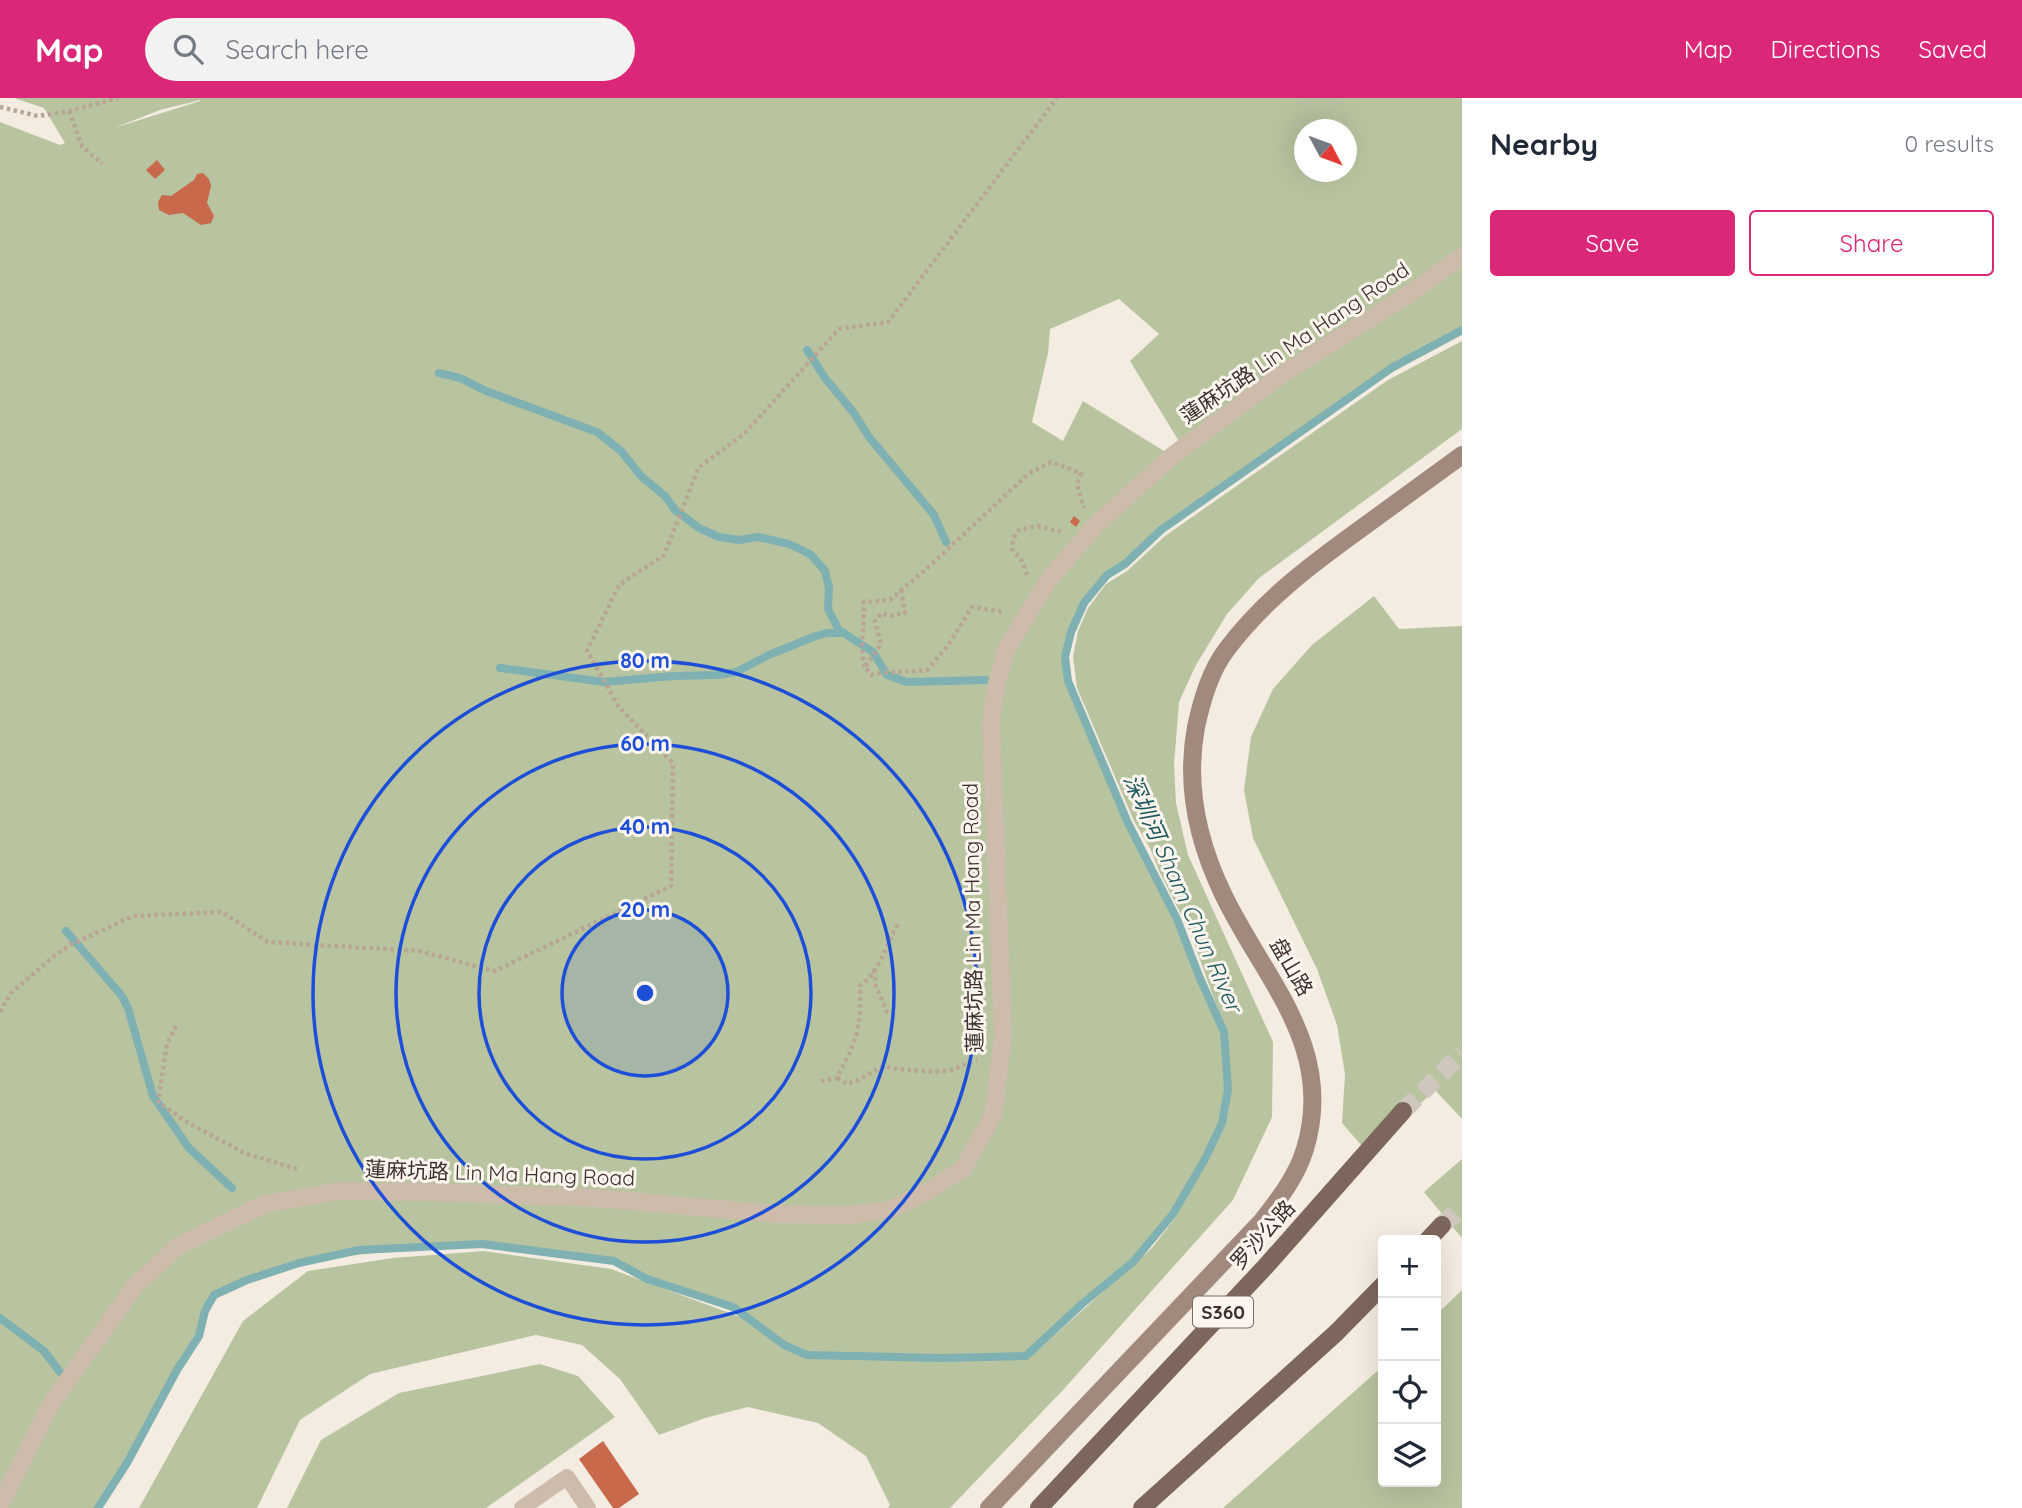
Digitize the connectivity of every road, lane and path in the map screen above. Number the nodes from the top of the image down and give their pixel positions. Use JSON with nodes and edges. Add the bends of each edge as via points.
{"nodes":[{"id":1,"x":118,"y":98,"type":"edge"},
{"id":2,"x":1057,"y":98,"type":"edge"},
{"id":3,"x":0,"y":107,"type":"edge"},
{"id":4,"x":68,"y":111,"type":"junction"},
{"id":5,"x":102,"y":164,"type":"dead end"},
{"id":6,"x":1462,"y":256,"type":"edge"},
{"id":7,"x":1462,"y":454,"type":"edge"},
{"id":8,"x":1086,"y":513,"type":"dead end"},
{"id":9,"x":1065,"y":532,"type":"dead end"},
{"id":10,"x":1029,"y":579,"type":"dead end"},
{"id":11,"x":901,"y":590,"type":"junction"},
{"id":12,"x":1013,"y":606,"type":"dead end"},
{"id":13,"x":865,"y":667,"type":"junction"},
{"id":14,"x":898,"y":924,"type":"dead end"},
{"id":15,"x":874,"y":969,"type":"junction"},
{"id":16,"x":0,"y":1012,"type":"edge"},
{"id":17,"x":888,"y":1014,"type":"dead end"},
{"id":18,"x":176,"y":1026,"type":"dead end"},
{"id":19,"x":981,"y":1060,"type":"dead end"},
{"id":20,"x":837,"y":1078,"type":"junction"},
{"id":21,"x":821,"y":1082,"type":"dead end"},
{"id":22,"x":1403,"y":1111,"type":"tunnel mouth"},
{"id":23,"x":297,"y":1169,"type":"dead end"},
{"id":24,"x":1442,"y":1225,"type":"tunnel mouth"},
{"id":25,"x":1433,"y":1235,"type":"edge"},
{"id":26,"x":1378,"y":1290,"type":"edge"},
{"id":27,"x":0,"y":1505,"type":"edge"},
{"id":28,"x":522,"y":1508,"type":"edge"},
{"id":29,"x":588,"y":1508,"type":"edge"},
{"id":30,"x":989,"y":1508,"type":"edge"},
{"id":31,"x":1039,"y":1508,"type":"edge"},
{"id":32,"x":1142,"y":1508,"type":"edge"}],
"edges":[{"from":1,"to":4,"type":"path"},
{"from":2,"to":16,"type":"path","via":[[888,322],[839,329],[744,434],[699,467],[664,555],[619,585],[587,651],[619,707],[673,763],[671,886],[495,971],[419,951],[268,942],[222,912],[133,916],[70,944],[12,993]]},
{"from":3,"to":4,"type":"path","via":[[38,116]]},
{"from":4,"to":5,"type":"path","via":[[82,146]]},
{"from":6,"to":27,"type":"street","name":"蓮麻坑路 Lin Ma Hang Road","via":[[1281,375],[1172,456],[1096,525],[1059,567],[1006,649],[991,723],[1003,1036],[992,1115],[963,1169],[889,1210],[848,1215],[425,1192],[339,1191],[265,1204],[178,1246],[134,1287],[51,1404]]},
{"from":7,"to":30,"type":"main road","name":"盘山路","via":[[1308,567],[1262,607],[1225,651],[1202,698],[1192,748],[1193,805],[1224,896],[1295,1020],[1309,1063],[1312,1107],[1305,1149],[1287,1189],[1262,1221]]},
{"from":8,"to":11,"type":"path","via":[[1077,485],[1081,473],[1051,463],[1028,474]]},
{"from":9,"to":10,"type":"path","via":[[1038,526],[1019,530],[1012,549]]},
{"from":11,"to":13,"type":"path","via":[[890,600],[864,602],[861,656]]},
{"from":11,"to":13,"type":"path","via":[[905,613],[882,613],[875,621],[880,644]]},
{"from":12,"to":13,"type":"path","via":[[1004,612],[972,607],[927,670],[871,675]]},
{"from":14,"to":15,"type":"path"},
{"from":15,"to":17,"type":"path"},
{"from":15,"to":20,"type":"path","via":[[860,986],[856,1036]]},
{"from":18,"to":23,"type":"path","via":[[167,1045],[158,1102],[244,1153]]},
{"from":19,"to":20,"type":"path","via":[[970,1060],[952,1070],[883,1066],[847,1084]]},
{"from":20,"to":21,"type":"path"},
{"from":22,"to":31,"type":"main road","name":"罗沙公路","number":"S360","via":[[1249,1285]]},
{"from":24,"to":25,"type":"main road"},
{"from":26,"to":32,"type":"main road"},
{"from":28,"to":29,"type":"lane","via":[[567,1477]]}]}
